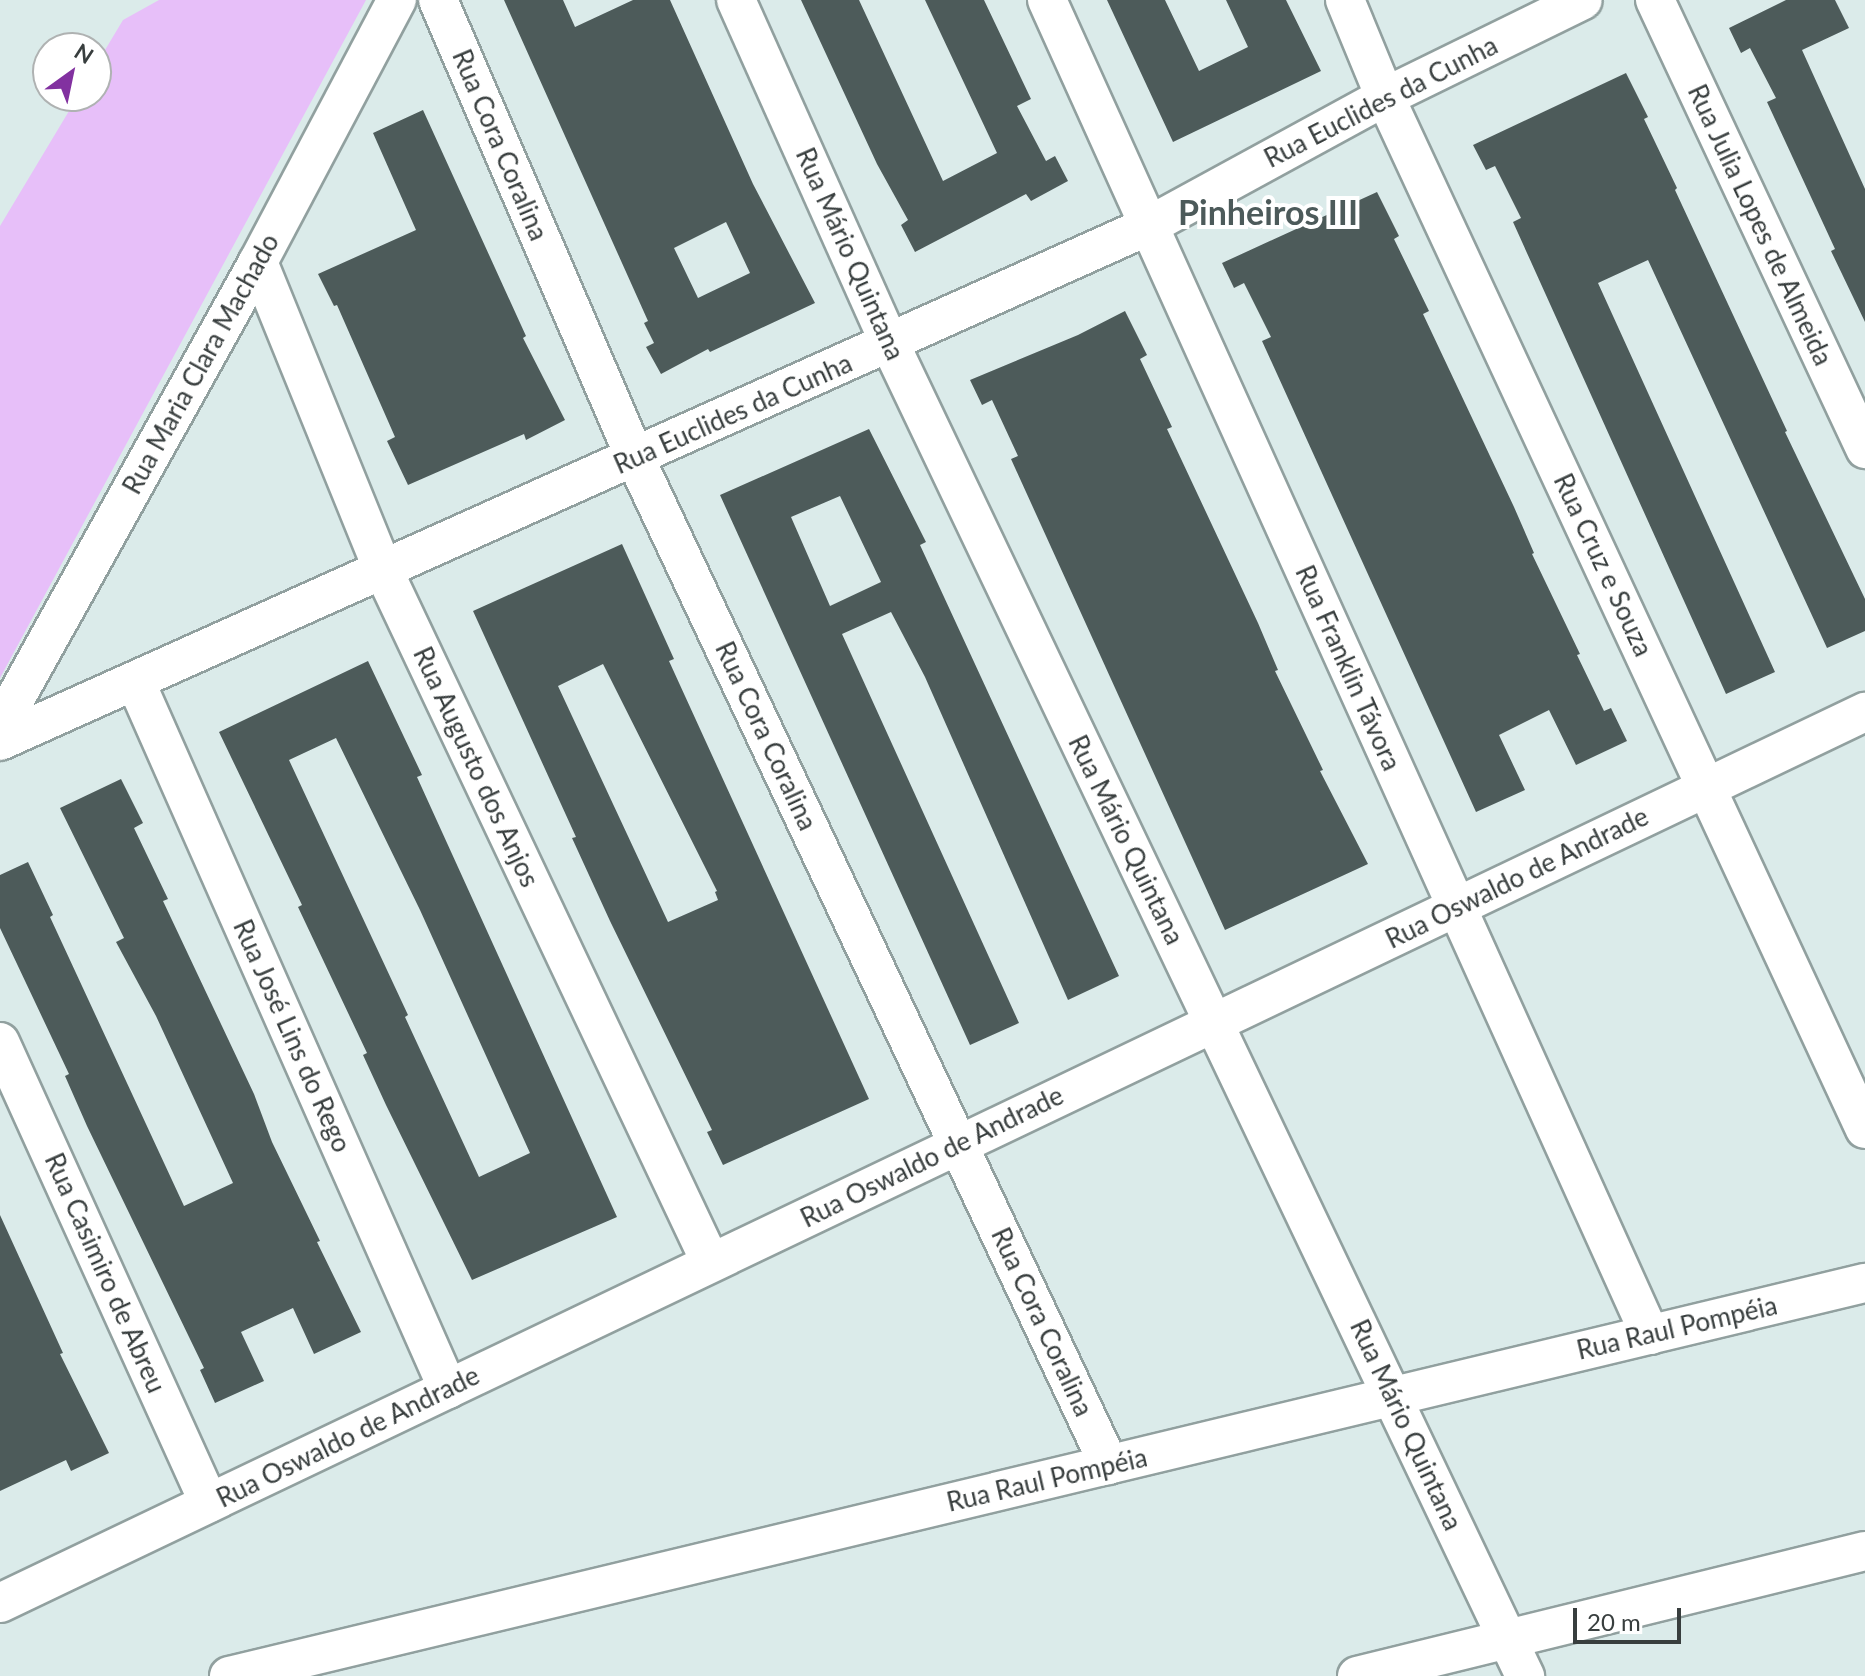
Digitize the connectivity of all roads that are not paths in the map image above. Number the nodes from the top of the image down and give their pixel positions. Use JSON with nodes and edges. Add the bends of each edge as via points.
{"nodes":[{"id":1,"x":397,"y":0,"type":"edge"},
{"id":2,"x":438,"y":0,"type":"edge"},
{"id":3,"x":736,"y":0,"type":"edge"},
{"id":4,"x":1047,"y":0,"type":"edge"},
{"id":5,"x":1345,"y":0,"type":"edge"},
{"id":6,"x":1583,"y":0,"type":"edge"},
{"id":7,"x":1655,"y":0,"type":"edge"},
{"id":8,"x":1385,"y":97,"type":"junction"},
{"id":9,"x":1148,"y":226,"type":"junction"},
{"id":10,"x":258,"y":262,"type":"junction"},
{"id":11,"x":890,"y":344,"type":"junction"},
{"id":12,"x":1865,"y":449,"type":"edge"},
{"id":13,"x":635,"y":458,"type":"junction"},
{"id":14,"x":384,"y":572,"type":"junction"},
{"id":15,"x":136,"y":683,"type":"junction"},
{"id":16,"x":1865,"y":712,"type":"edge"},
{"id":17,"x":0,"y":726,"type":"edge"},
{"id":18,"x":0,"y":741,"type":"edge"},
{"id":19,"x":1707,"y":787,"type":"junction"},
{"id":20,"x":1456,"y":908,"type":"junction"},
{"id":21,"x":1214,"y":1023,"type":"junction"},
{"id":22,"x":0,"y":1042,"type":"edge"},
{"id":23,"x":1865,"y":1129,"type":"edge"},
{"id":24,"x":958,"y":1145,"type":"junction"},
{"id":25,"x":711,"y":1263,"type":"junction"},
{"id":26,"x":1865,"y":1283,"type":"edge"},
{"id":27,"x":1650,"y":1335,"type":"junction"},
{"id":28,"x":448,"y":1389,"type":"junction"},
{"id":29,"x":1392,"y":1396,"type":"junction"},
{"id":30,"x":1109,"y":1465,"type":"junction"},
{"id":31,"x":209,"y":1503,"type":"junction"},
{"id":32,"x":1865,"y":1551,"type":"edge"},
{"id":33,"x":0,"y":1603,"type":"edge"},
{"id":34,"x":1508,"y":1639,"type":"junction"},
{"id":35,"x":229,"y":1676,"type":"edge"},
{"id":36,"x":1357,"y":1676,"type":"edge"},
{"id":37,"x":1525,"y":1676,"type":"edge"}],
"edges":[{"from":1,"to":10,"type":"street","name":"Rua Maria Clara Machado"},
{"from":2,"to":13,"type":"street","name":"Rua Cora Coralina"},
{"from":3,"to":11,"type":"street","name":"Rua Mário Quintana"},
{"from":4,"to":9,"type":"street","name":"Rua Franklin Távora"},
{"from":5,"to":8,"type":"street","name":"Rua Cruz e Souza"},
{"from":6,"to":8,"type":"street","name":"Rua Euclides da Cunha"},
{"from":7,"to":12,"type":"street","name":"Rua Julia Lopes de Almeida"},
{"from":8,"to":9,"type":"street","name":"Rua Euclides da Cunha"},
{"from":8,"to":19,"type":"street","name":"Rua Cruz e Souza"},
{"from":9,"to":11,"type":"street","name":"Rua Euclides da Cunha"},
{"from":9,"to":20,"type":"street","name":"Rua Franklin Távora"},
{"from":10,"to":14,"type":"street","name":"Rua Augusto dos Anjos"},
{"from":10,"to":17,"type":"street","name":"Rua Maria Clara Machado"},
{"from":11,"to":13,"type":"street","name":"Rua Euclides da Cunha"},
{"from":11,"to":21,"type":"street","name":"Rua Mário Quintana"},
{"from":13,"to":14,"type":"street","name":"Rua Euclides da Cunha"},
{"from":13,"to":24,"type":"street","name":"Rua Cora Coralina"},
{"from":14,"to":15,"type":"street","name":"Rua Euclides da Cunha"},
{"from":14,"to":25,"type":"street","name":"Rua Augusto dos Anjos"},
{"from":15,"to":18,"type":"street","name":"Rua Euclides da Cunha"},
{"from":15,"to":28,"type":"street","name":"Rua José Lins do Rego"},
{"from":16,"to":19,"type":"street","name":"Rua Oswaldo de Andrade"},
{"from":19,"to":20,"type":"street","name":"Rua Oswaldo de Andrade"},
{"from":19,"to":23,"type":"street","name":"Rua Cruz e Souza"},
{"from":20,"to":21,"type":"street","name":"Rua Oswaldo de Andrade"},
{"from":20,"to":27,"type":"street","name":"Rua Franklin Távora"},
{"from":21,"to":24,"type":"street","name":"Rua Oswaldo de Andrade"},
{"from":21,"to":29,"type":"street","name":"Rua Mário Quintana"},
{"from":22,"to":31,"type":"street","name":"Rua Casimiro de Abreu"},
{"from":24,"to":25,"type":"street","name":"Rua Oswaldo de Andrade"},
{"from":24,"to":30,"type":"street","name":"Rua Cora Coralina"},
{"from":25,"to":28,"type":"street","name":"Rua Oswaldo de Andrade"},
{"from":26,"to":27,"type":"street","name":"Rua Raul Pompéia"},
{"from":27,"to":29,"type":"street","name":"Rua Raul Pompéia"},
{"from":28,"to":31,"type":"street","name":"Rua Oswaldo de Andrade"},
{"from":29,"to":30,"type":"street","name":"Rua Raul Pompéia"},
{"from":29,"to":34,"type":"street","name":"Rua Mário Quintana"},
{"from":30,"to":35,"type":"street","name":"Rua Raul Pompéia"},
{"from":31,"to":33,"type":"street","name":"Rua Oswaldo de Andrade"},
{"from":32,"to":34,"type":"street"},
{"from":34,"to":36,"type":"street"},
{"from":34,"to":37,"type":"street","name":"Rua Mário Quintana"}]}
